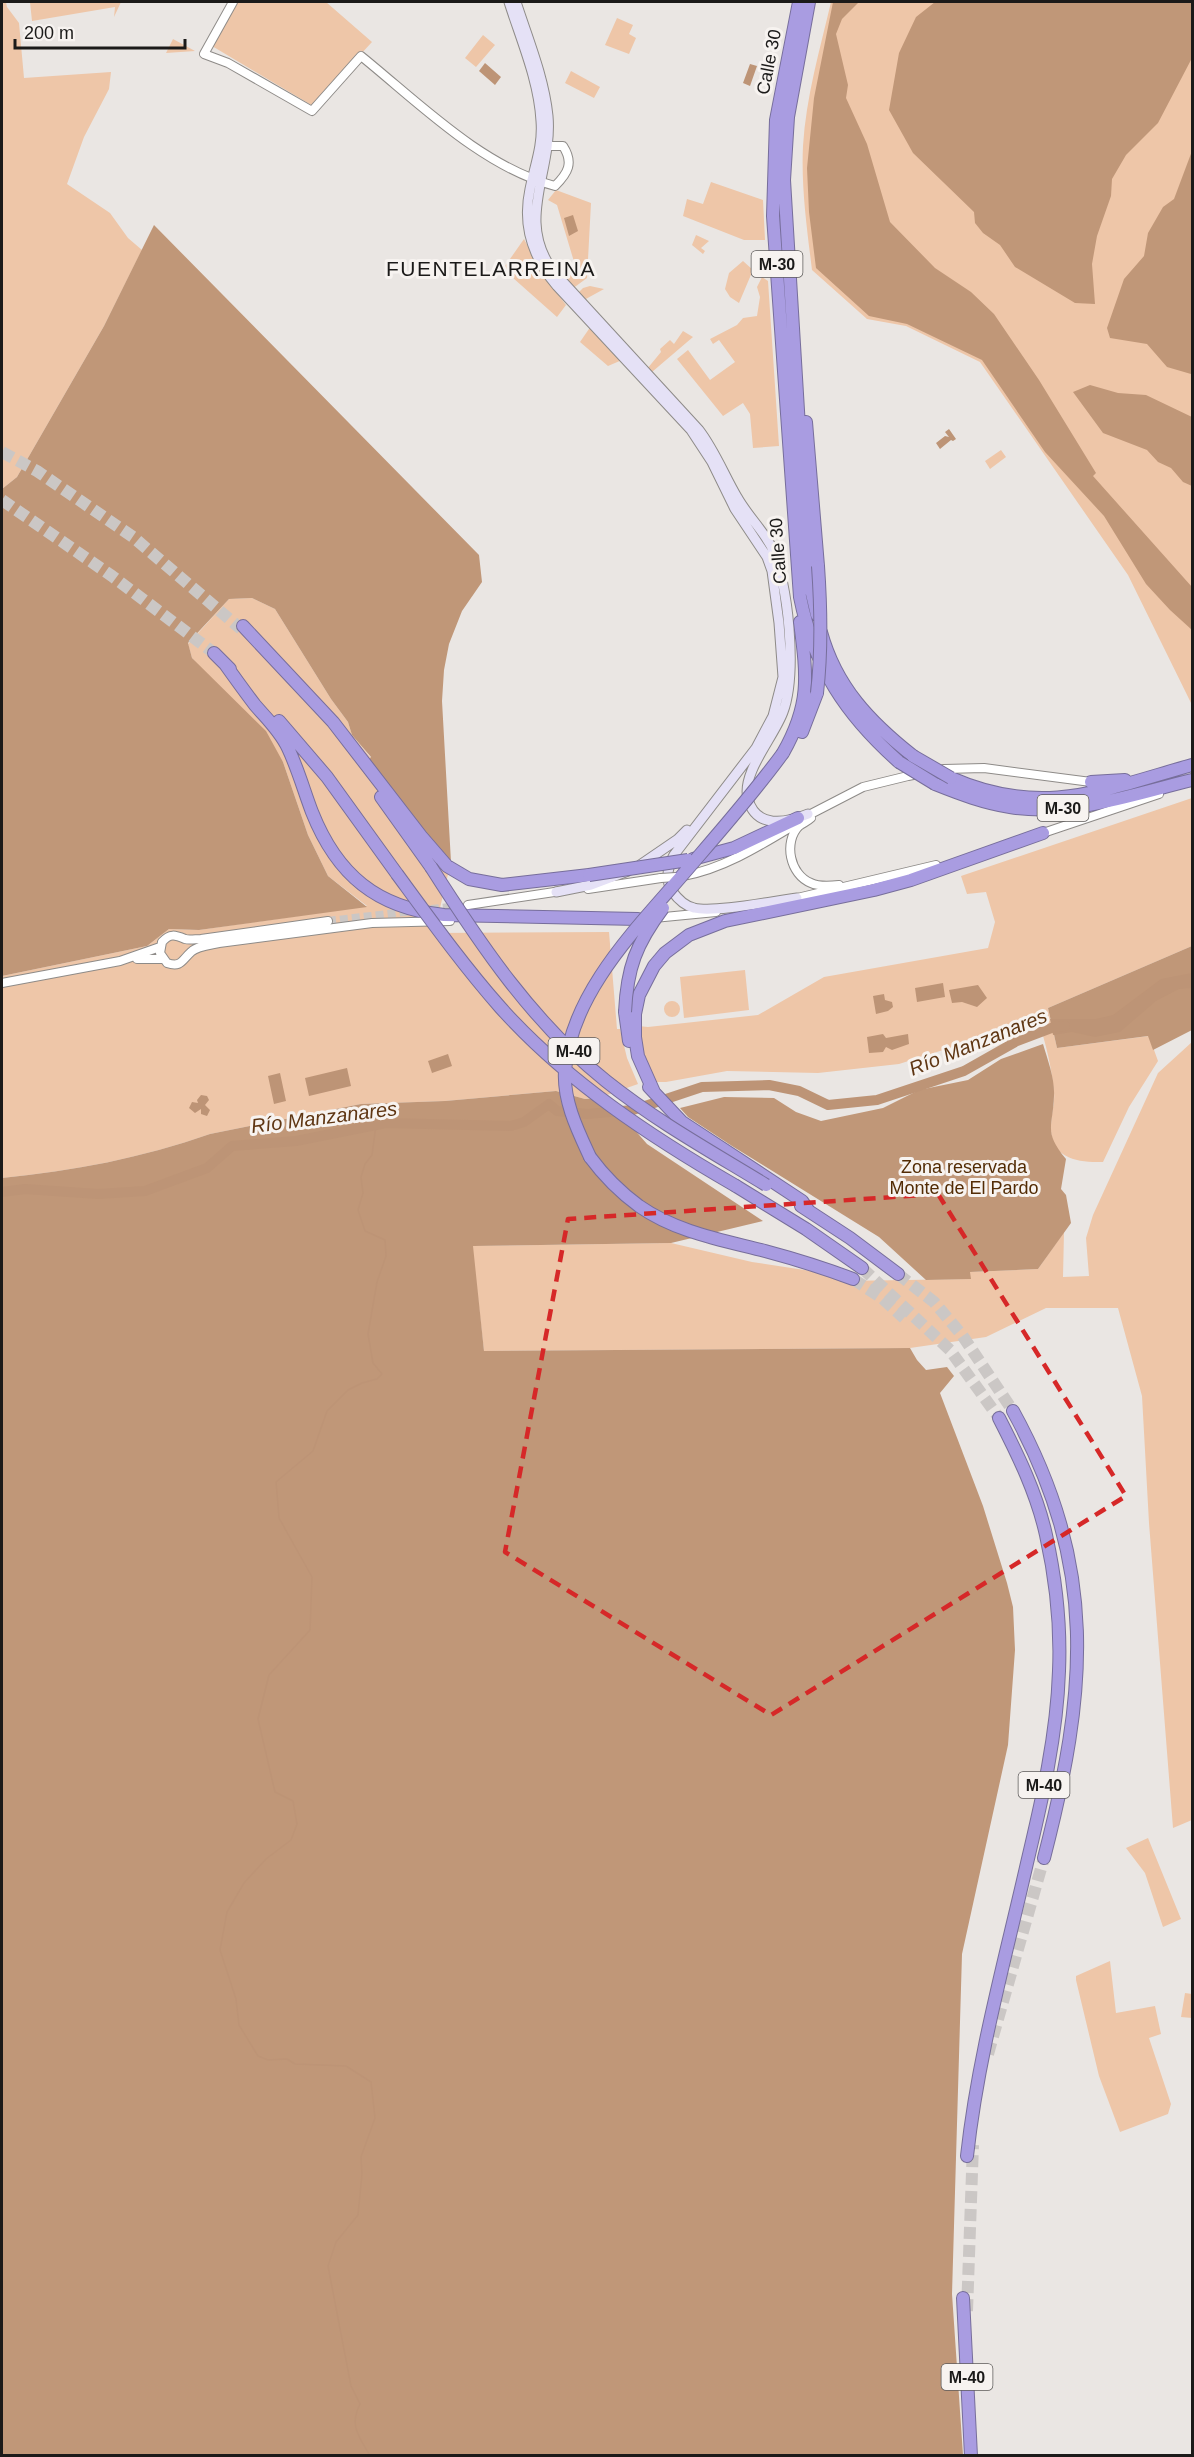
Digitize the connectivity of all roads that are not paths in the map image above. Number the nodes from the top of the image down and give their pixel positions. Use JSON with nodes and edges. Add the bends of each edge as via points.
{"nodes":[{"id":1,"x":233,"y":2,"type":"edge"},
{"id":2,"x":509,"y":2,"type":"edge"},
{"id":3,"x":516,"y":2,"type":"edge"},
{"id":4,"x":799,"y":2,"type":"edge"},
{"id":5,"x":810,"y":2,"type":"edge"},
{"id":6,"x":544,"y":145,"type":"junction"},
{"id":7,"x":534,"y":176,"type":"junction"},
{"id":8,"x":790,"y":296,"type":"junction"},
{"id":9,"x":800,"y":597,"type":"junction"},
{"id":10,"x":214,"y":653,"type":"tunnel mouth"},
{"id":11,"x":225,"y":664,"type":"junction"},
{"id":12,"x":786,"y":755,"type":"junction"},
{"id":13,"x":1192,"y":765,"type":"edge"},
{"id":14,"x":1141,"y":779,"type":"junction"},
{"id":15,"x":1192,"y":781,"type":"edge"},
{"id":16,"x":1091,"y":782,"type":"joint"},
{"id":17,"x":725,"y":788,"type":"junction"},
{"id":18,"x":1176,"y":789,"type":"joint"},
{"id":19,"x":835,"y":802,"type":"junction"},
{"id":20,"x":803,"y":816,"type":"junction"},
{"id":21,"x":1043,"y":833,"type":"junction"},
{"id":22,"x":867,"y":883,"type":"junction"},
{"id":23,"x":556,"y":892,"type":"junction"},
{"id":24,"x":797,"y":898,"type":"junction"},
{"id":25,"x":468,"y":905,"type":"tunnel mouth"},
{"id":26,"x":638,"y":919,"type":"junction"},
{"id":27,"x":328,"y":921,"type":"tunnel mouth"},
{"id":28,"x":186,"y":939,"type":"junction"},
{"id":29,"x":160,"y":947,"type":"junction"},
{"id":30,"x":190,"y":953,"type":"junction"},
{"id":31,"x":162,"y":959,"type":"junction"},
{"id":32,"x":120,"y":961,"type":"junction"},
{"id":33,"x":2,"y":983,"type":"edge"},
{"id":34,"x":654,"y":1092,"type":"junction"},
{"id":35,"x":767,"y":1182,"type":"junction"},
{"id":36,"x":862,"y":1268,"type":"tunnel mouth"},
{"id":37,"x":898,"y":1274,"type":"tunnel mouth"},
{"id":38,"x":853,"y":1279,"type":"tunnel mouth"},
{"id":39,"x":1013,"y":1411,"type":"tunnel mouth"},
{"id":40,"x":995,"y":1420,"type":"tunnel mouth"},
{"id":41,"x":1044,"y":1858,"type":"tunnel mouth"},
{"id":42,"x":967,"y":2156,"type":"tunnel mouth"},
{"id":43,"x":963,"y":2298,"type":"tunnel mouth"},
{"id":44,"x":971,"y":2456,"type":"edge"}],
"edges":[{"from":1,"to":7,"type":"street","via":[[204,54],[228,63],[312,111],[361,56],[464,140],[498,161]]},
{"from":2,"to":6,"type":"main road","via":[[537,94]]},
{"from":3,"to":6,"type":"main road","via":[[543,89],[548,115]]},
{"from":4,"to":9,"type":"highway","name":"Calle 30","number":"M-30","via":[[776,120],[773,216]]},
{"from":5,"to":8,"type":"highway","name":"Calle 30","number":"M-30","via":[[785,146]]},
{"from":6,"to":7,"type":"main road"},
{"from":6,"to":7,"type":"street","via":[[563,146],[569,165],[566,175],[555,186]]},
{"from":7,"to":17,"type":"main road","via":[[528,223],[543,268],[691,430],[770,565],[783,648],[781,688],[761,741]]},
{"from":7,"to":20,"type":"main road","via":[[535,224],[548,264],[699,430],[739,501],[770,544],[789,639],[790,681],[781,717],[749,779],[747,795],[756,814],[771,822]]},
{"from":8,"to":12,"type":"highway","bridge":true,"via":[[806,423],[818,566],[821,662],[810,715]]},
{"from":8,"to":14,"type":"highway","name":"Calle 30","number":"M-30","bridge":true,"via":[[809,581],[831,661],[850,696],[881,731],[913,756],[951,778],[990,793],[1053,799],[1098,793]]},
{"from":9,"to":12,"type":"highway","via":[[806,686],[803,708]]},
{"from":9,"to":15,"type":"highway","name":"Calle 30","number":"M-30","bridge":true,"via":[[822,668],[844,704],[872,738],[899,762],[935,784],[986,802],[1055,809]]},
{"from":10,"to":11,"type":"highway","number":"M-40"},
{"from":11,"to":26,"type":"highway","via":[[283,740],[333,855],[373,893],[418,912],[444,915]]},
{"from":11,"to":36,"type":"highway","number":"M-40","bridge":true,"via":[[327,777],[468,969],[541,1048],[642,1129],[806,1229]]},
{"from":12,"to":34,"type":"highway","bridge":true,"via":[[777,774],[662,909],[630,968],[625,1012],[628,1036],[640,1072]]},
{"from":12,"to":38,"type":"highway","bridge":true,"via":[[620,947],[587,998],[567,1054],[568,1098],[590,1157],[640,1207],[687,1230],[813,1264]]},
{"from":13,"to":14,"type":"highway","name":"Calle 30","number":"M-30"},
{"from":14,"to":16,"type":"highway"},
{"from":15,"to":18,"type":"highway"},
{"from":16,"to":19,"type":"street","via":[[992,768],[944,769],[863,787]]},
{"from":17,"to":23,"type":"main road","via":[[678,839],[638,867],[608,880]]},
{"from":17,"to":24,"type":"main road","via":[[671,861],[668,880],[673,892],[688,906],[702,909]]},
{"from":18,"to":21,"type":"street"},
{"from":19,"to":20,"type":"street"},
{"from":19,"to":22,"type":"street","via":[[798,827],[792,838],[793,863],[804,880],[812,884]]},
{"from":20,"to":23,"type":"street","bridge":true,"via":[[746,853],[699,872]]},
{"from":20,"to":35,"type":"highway","number":"M-40","bridge":true,"via":[[742,845],[688,860],[525,884],[490,884],[457,873],[439,858],[333,722],[242,627],[351,754],[494,962],[559,1037],[604,1080],[649,1113]]},
{"from":21,"to":22,"type":"street"},
{"from":21,"to":34,"type":"highway","via":[[911,880],[726,921],[678,942],[654,966],[639,995],[635,1014],[638,1056]]},
{"from":22,"to":24,"type":"street"},
{"from":23,"to":25,"type":"street"},
{"from":24,"to":26,"type":"street","via":[[715,913]]},
{"from":26,"to":30,"type":"street","via":[[372,923],[219,943]]},
{"from":27,"to":28,"type":"street"},
{"from":28,"to":29,"type":"street","via":[[171,935]]},
{"from":28,"to":30,"type":"street"},
{"from":29,"to":31,"type":"street"},
{"from":29,"to":32,"type":"street"},
{"from":30,"to":31,"type":"street","via":[[178,965]]},
{"from":31,"to":32,"type":"street"},
{"from":32,"to":33,"type":"street"},
{"from":34,"to":35,"type":"highway","via":[[682,1122]]},
{"from":35,"to":37,"type":"highway","number":"M-40"},
{"from":39,"to":41,"type":"highway","number":"M-40","via":[[1032,1445],[1063,1530],[1078,1623],[1074,1722]]},
{"from":40,"to":42,"type":"highway","number":"M-40","via":[[1020,1459],[1046,1533],[1059,1624],[1057,1704],[1037,1821],[979,2068]]},
{"from":43,"to":44,"type":"highway","number":"M-40"}]}
